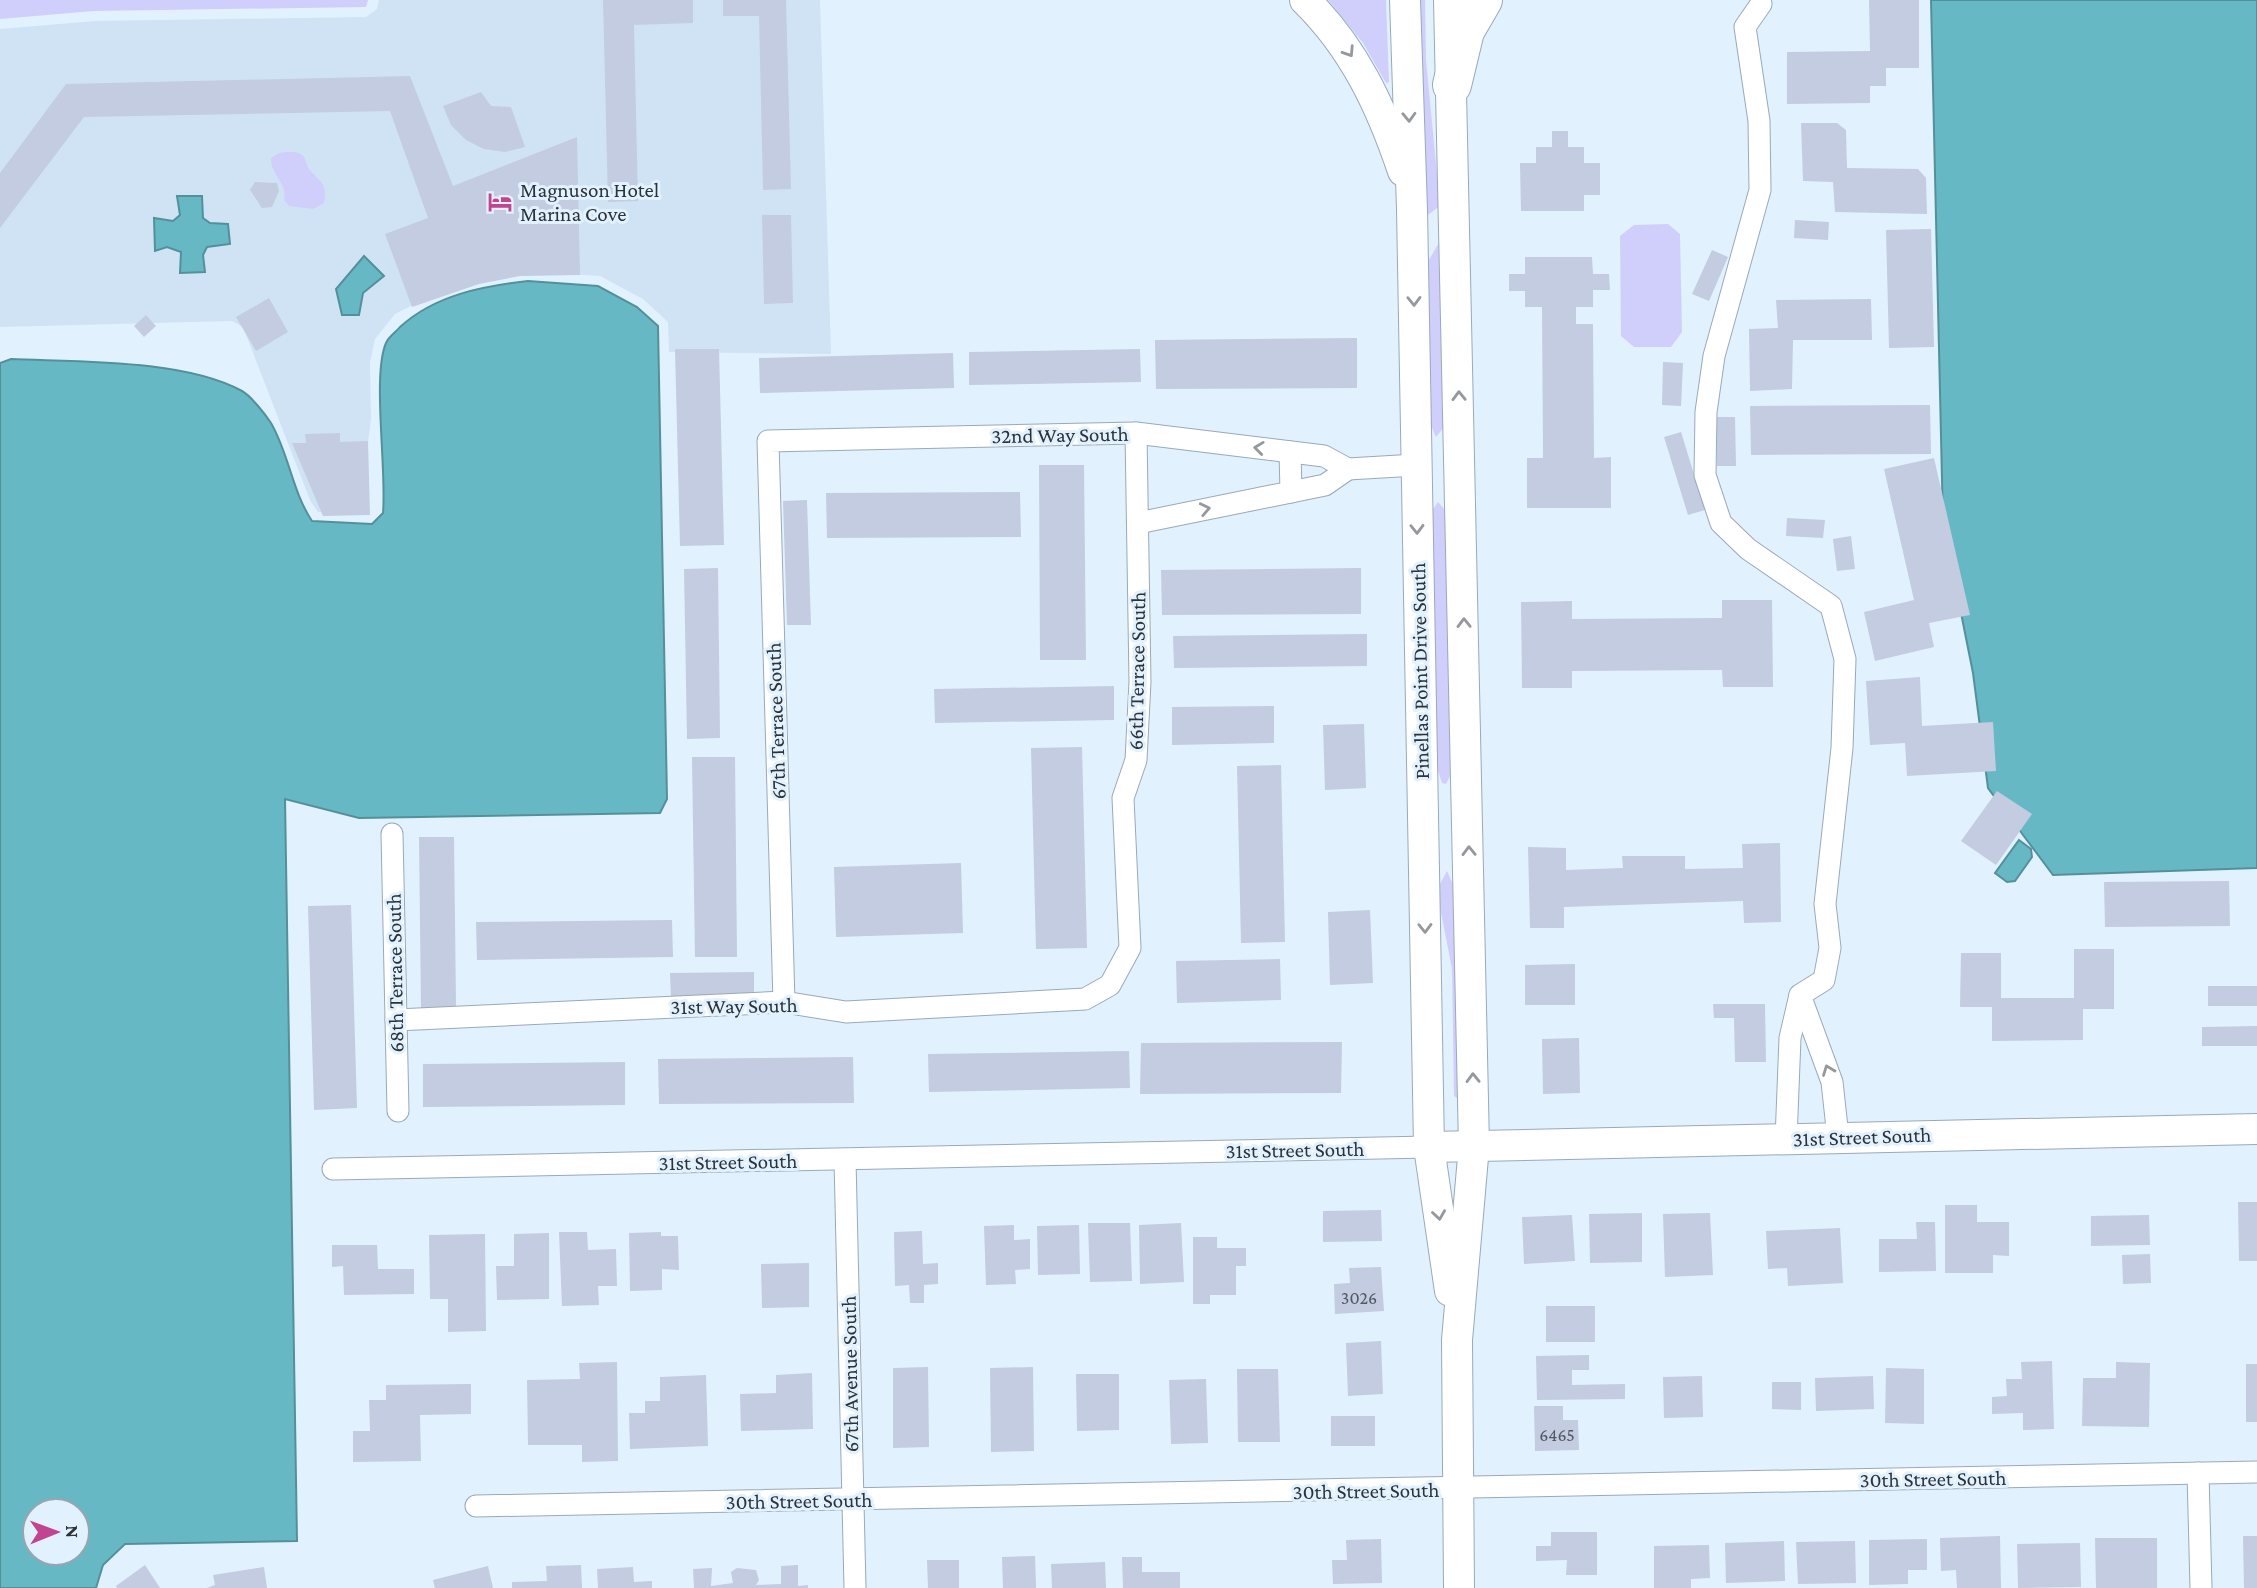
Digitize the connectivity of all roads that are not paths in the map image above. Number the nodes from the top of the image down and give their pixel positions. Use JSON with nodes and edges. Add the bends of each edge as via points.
{"nodes":[{"id":1,"x":1305,"y":0,"type":"edge"},
{"id":2,"x":1405,"y":0,"type":"edge"},
{"id":3,"x":1450,"y":0,"type":"edge"},
{"id":4,"x":1483,"y":0,"type":"edge"},
{"id":5,"x":1762,"y":4,"type":"dead end"},
{"id":6,"x":1452,"y":85,"type":"junction"},
{"id":7,"x":1412,"y":209,"type":"junction"},
{"id":8,"x":1455,"y":219,"type":"junction"},
{"id":9,"x":1413,"y":252,"type":"junction"},
{"id":10,"x":1136,"y":433,"type":"junction"},
{"id":11,"x":768,"y":440,"type":"joint"},
{"id":12,"x":1290,"y":452,"type":"junction"},
{"id":13,"x":1460,"y":464,"type":"junction"},
{"id":14,"x":1416,"y":466,"type":"junction"},
{"id":15,"x":1348,"y":469,"type":"junction"},
{"id":16,"x":1292,"y":492,"type":"junction"},
{"id":17,"x":1138,"y":523,"type":"junction"},
{"id":18,"x":392,"y":834,"type":"dead end"},
{"id":19,"x":1130,"y":948,"type":"joint"},
{"id":20,"x":1800,"y":995,"type":"junction"},
{"id":21,"x":784,"y":1002,"type":"junction"},
{"id":22,"x":396,"y":1020,"type":"junction"},
{"id":23,"x":398,"y":1111,"type":"dead end"},
{"id":24,"x":2257,"y":1129,"type":"edge"},
{"id":25,"x":1838,"y":1137,"type":"junction"},
{"id":26,"x":1786,"y":1140,"type":"junction"},
{"id":27,"x":1474,"y":1146,"type":"junction"},
{"id":28,"x":1429,"y":1147,"type":"junction"},
{"id":29,"x":845,"y":1160,"type":"junction"},
{"id":30,"x":332,"y":1169,"type":"dead end"},
{"id":31,"x":1457,"y":1340,"type":"junction"},
{"id":32,"x":2257,"y":1472,"type":"edge"},
{"id":33,"x":2198,"y":1473,"type":"junction"},
{"id":34,"x":1457,"y":1489,"type":"junction"},
{"id":35,"x":853,"y":1501,"type":"junction"},
{"id":36,"x":476,"y":1506,"type":"dead end"},
{"id":37,"x":855,"y":1588,"type":"edge"},
{"id":38,"x":1459,"y":1588,"type":"edge"},
{"id":39,"x":2201,"y":1588,"type":"edge"}],
"edges":[{"from":1,"to":7,"type":"street","one_way":true,"via":[[1336,34],[1368,84],[1394,144]]},
{"from":2,"to":7,"type":"street","name":"Pinellas Point Drive South","one_way":true},
{"from":3,"to":6,"type":"street","name":"Pinellas Point Drive South"},
{"from":4,"to":6,"type":"highway","via":[[1465,31]]},
{"from":5,"to":20,"type":"street","via":[[1745,27],[1759,121],[1760,190],[1714,356],[1706,412],[1705,475],[1721,523],[1748,549],[1831,606],[1845,659],[1842,748],[1825,904],[1830,948],[1824,980]]},
{"from":6,"to":8,"type":"street","name":"Pinellas Point Drive South"},
{"from":7,"to":9,"type":"street","name":"Pinellas Point Drive South"},
{"from":8,"to":9,"type":"street","via":[[1431,231]]},
{"from":13,"to":8,"type":"street","name":"Pinellas Point Drive South","one_way":true},
{"from":9,"to":14,"type":"street","name":"Pinellas Point Drive South","one_way":true},
{"from":10,"to":11,"type":"street","name":"32nd Way South"},
{"from":12,"to":10,"type":"street","name":"32nd Way South","one_way":true},
{"from":10,"to":17,"type":"street","name":"66th Terrace South"},
{"from":11,"to":21,"type":"street","name":"67th Terrace South"},
{"from":12,"to":15,"type":"street","name":"32nd Way South","via":[[1324,456]]},
{"from":12,"to":16,"type":"street"},
{"from":13,"to":14,"type":"street"},
{"from":27,"to":13,"type":"street","name":"Pinellas Point Drive South","one_way":true},
{"from":14,"to":15,"type":"street","name":"32nd Way South"},
{"from":14,"to":28,"type":"street","name":"Pinellas Point Drive South","one_way":true},
{"from":15,"to":16,"type":"street","name":"32nd Way South","via":[[1325,485]]},
{"from":17,"to":16,"type":"street","name":"32nd Way South","one_way":true},
{"from":17,"to":19,"type":"street","name":"66th Terrace South","via":[[1136,760],[1122,798]]},
{"from":18,"to":22,"type":"street","name":"68th Terrace South"},
{"from":19,"to":21,"type":"street","name":"31st Way South","via":[[1110,985],[1085,999],[846,1012]]},
{"from":25,"to":20,"type":"street","one_way":true,"via":[[1832,1082]]},
{"from":20,"to":26,"type":"street","via":[[1790,1038]]},
{"from":21,"to":22,"type":"street","name":"31st Way South"},
{"from":22,"to":23,"type":"street","name":"68th Terrace South"},
{"from":24,"to":25,"type":"street","name":"31st Street South"},
{"from":25,"to":26,"type":"street","name":"31st Street South"},
{"from":26,"to":27,"type":"street","name":"31st Street South"},
{"from":27,"to":28,"type":"street","name":"31st Street South"},
{"from":27,"to":31,"type":"street","name":"Pinellas Point Drive South"},
{"from":28,"to":29,"type":"street","name":"31st Street South"},
{"from":28,"to":31,"type":"street","name":"Pinellas Point Drive South","one_way":true},
{"from":29,"to":30,"type":"street","name":"31st Street South"},
{"from":29,"to":35,"type":"street","name":"67th Avenue South"},
{"from":31,"to":34,"type":"street","name":"Pinellas Point Drive South"},
{"from":32,"to":33,"type":"street","name":"30th Street South"},
{"from":33,"to":34,"type":"street","name":"30th Street South"},
{"from":33,"to":39,"type":"street"},
{"from":34,"to":35,"type":"street","name":"30th Street South"},
{"from":34,"to":38,"type":"street","name":"Pinellas Point Drive South"},
{"from":35,"to":36,"type":"street","name":"30th Street South"},
{"from":35,"to":37,"type":"street","name":"67th Avenue South"}]}
